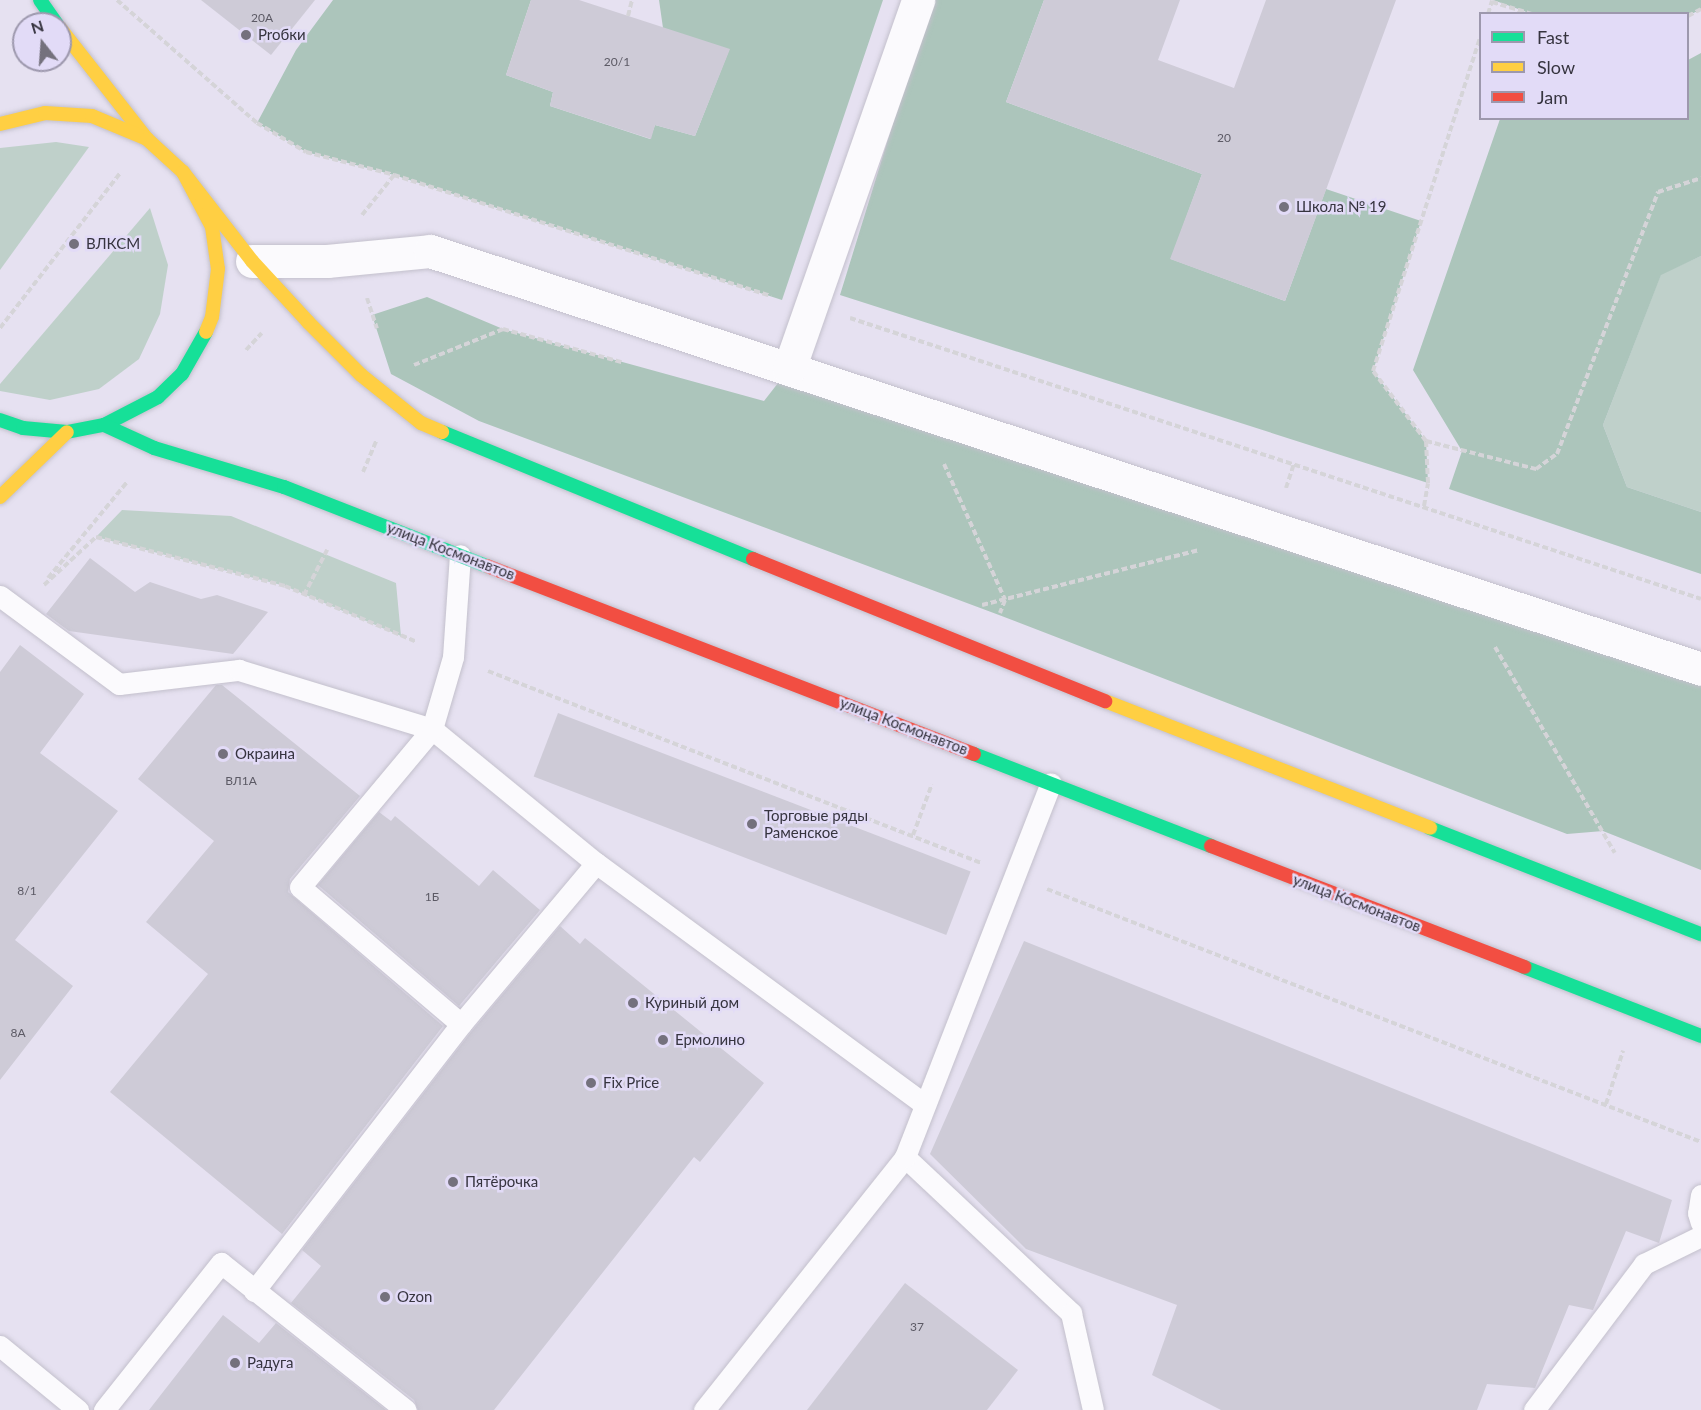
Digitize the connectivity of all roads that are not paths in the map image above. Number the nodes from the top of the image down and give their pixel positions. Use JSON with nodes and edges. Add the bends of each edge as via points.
{"nodes":[{"id":1,"x":918,"y":0,"type":"edge"},
{"id":2,"x":72,"y":43,"type":"edge"},
{"id":3,"x":0,"y":124,"type":"edge"},
{"id":4,"x":147,"y":139,"type":"junction"},
{"id":5,"x":183,"y":172,"type":"junction"},
{"id":6,"x":252,"y":261,"type":"junction"},
{"id":7,"x":789,"y":369,"type":"junction"},
{"id":8,"x":0,"y":420,"type":"edge"},
{"id":9,"x":104,"y":425,"type":"junction"},
{"id":10,"x":67,"y":432,"type":"junction"},
{"id":11,"x":0,"y":497,"type":"edge"},
{"id":12,"x":460,"y":555,"type":"junction"},
{"id":13,"x":0,"y":596,"type":"edge"},
{"id":14,"x":1701,"y":669,"type":"edge"},
{"id":15,"x":432,"y":729,"type":"junction"},
{"id":16,"x":1050,"y":783,"type":"junction"},
{"id":17,"x":596,"y":863,"type":"junction"},
{"id":18,"x":1701,"y":934,"type":"edge"},
{"id":19,"x":461,"y":1024,"type":"junction"},
{"id":20,"x":1701,"y":1036,"type":"edge"},
{"id":21,"x":925,"y":1105,"type":"junction"},
{"id":22,"x":905,"y":1157,"type":"junction"},
{"id":23,"x":1701,"y":1195,"type":"edge"},
{"id":24,"x":1701,"y":1223,"type":"edge"},
{"id":25,"x":1701,"y":1236,"type":"edge"},
{"id":26,"x":254,"y":1291,"type":"junction"},
{"id":27,"x":0,"y":1346,"type":"edge"},
{"id":28,"x":714,"y":1406,"type":"edge"},
{"id":29,"x":78,"y":1410,"type":"edge"},
{"id":30,"x":104,"y":1410,"type":"edge"},
{"id":31,"x":406,"y":1410,"type":"edge"},
{"id":32,"x":1093,"y":1410,"type":"edge"},
{"id":33,"x":1534,"y":1410,"type":"edge"}],
"edges":[{"from":1,"to":7,"type":"street"},
{"from":2,"to":4,"type":"main road"},
{"from":3,"to":4,"type":"main road","via":[[45,113],[92,116],[119,124]]},
{"from":4,"to":5,"type":"main road"},
{"from":5,"to":6,"type":"main road"},
{"from":5,"to":9,"type":"main road","via":[[212,227],[218,269],[212,317],[182,374],[158,397]]},
{"from":6,"to":7,"type":"street","via":[[430,251]]},
{"from":6,"to":18,"type":"main road","via":[[362,375],[421,423],[984,653]]},
{"from":7,"to":14,"type":"street"},
{"from":8,"to":10,"type":"main road","via":[[23,428]]},
{"from":9,"to":10,"type":"main road"},
{"from":9,"to":12,"type":"main road","name":"улица Космонавтов","via":[[154,448],[284,487]]},
{"from":10,"to":11,"type":"main road"},
{"from":12,"to":15,"type":"lane","via":[[453,657]]},
{"from":12,"to":16,"type":"main road","name":"улица Космонавтов"},
{"from":13,"to":15,"type":"lane","via":[[119,684],[238,670]]},
{"from":15,"to":17,"type":"lane"},
{"from":15,"to":19,"type":"lane","via":[[300,887]]},
{"from":16,"to":20,"type":"main road","name":"улица Космонавтов"},
{"from":16,"to":21,"type":"lane"},
{"from":17,"to":19,"type":"lane"},
{"from":17,"to":21,"type":"lane"},
{"from":19,"to":26,"type":"lane"},
{"from":21,"to":22,"type":"lane"},
{"from":22,"to":28,"type":"lane"},
{"from":22,"to":32,"type":"lane","via":[[1071,1313]]},
{"from":23,"to":24,"type":"lane"},
{"from":25,"to":33,"type":"lane","via":[[1644,1264]]},
{"from":26,"to":30,"type":"lane","via":[[221,1263]]},
{"from":26,"to":31,"type":"lane"},
{"from":27,"to":29,"type":"lane"}]}
